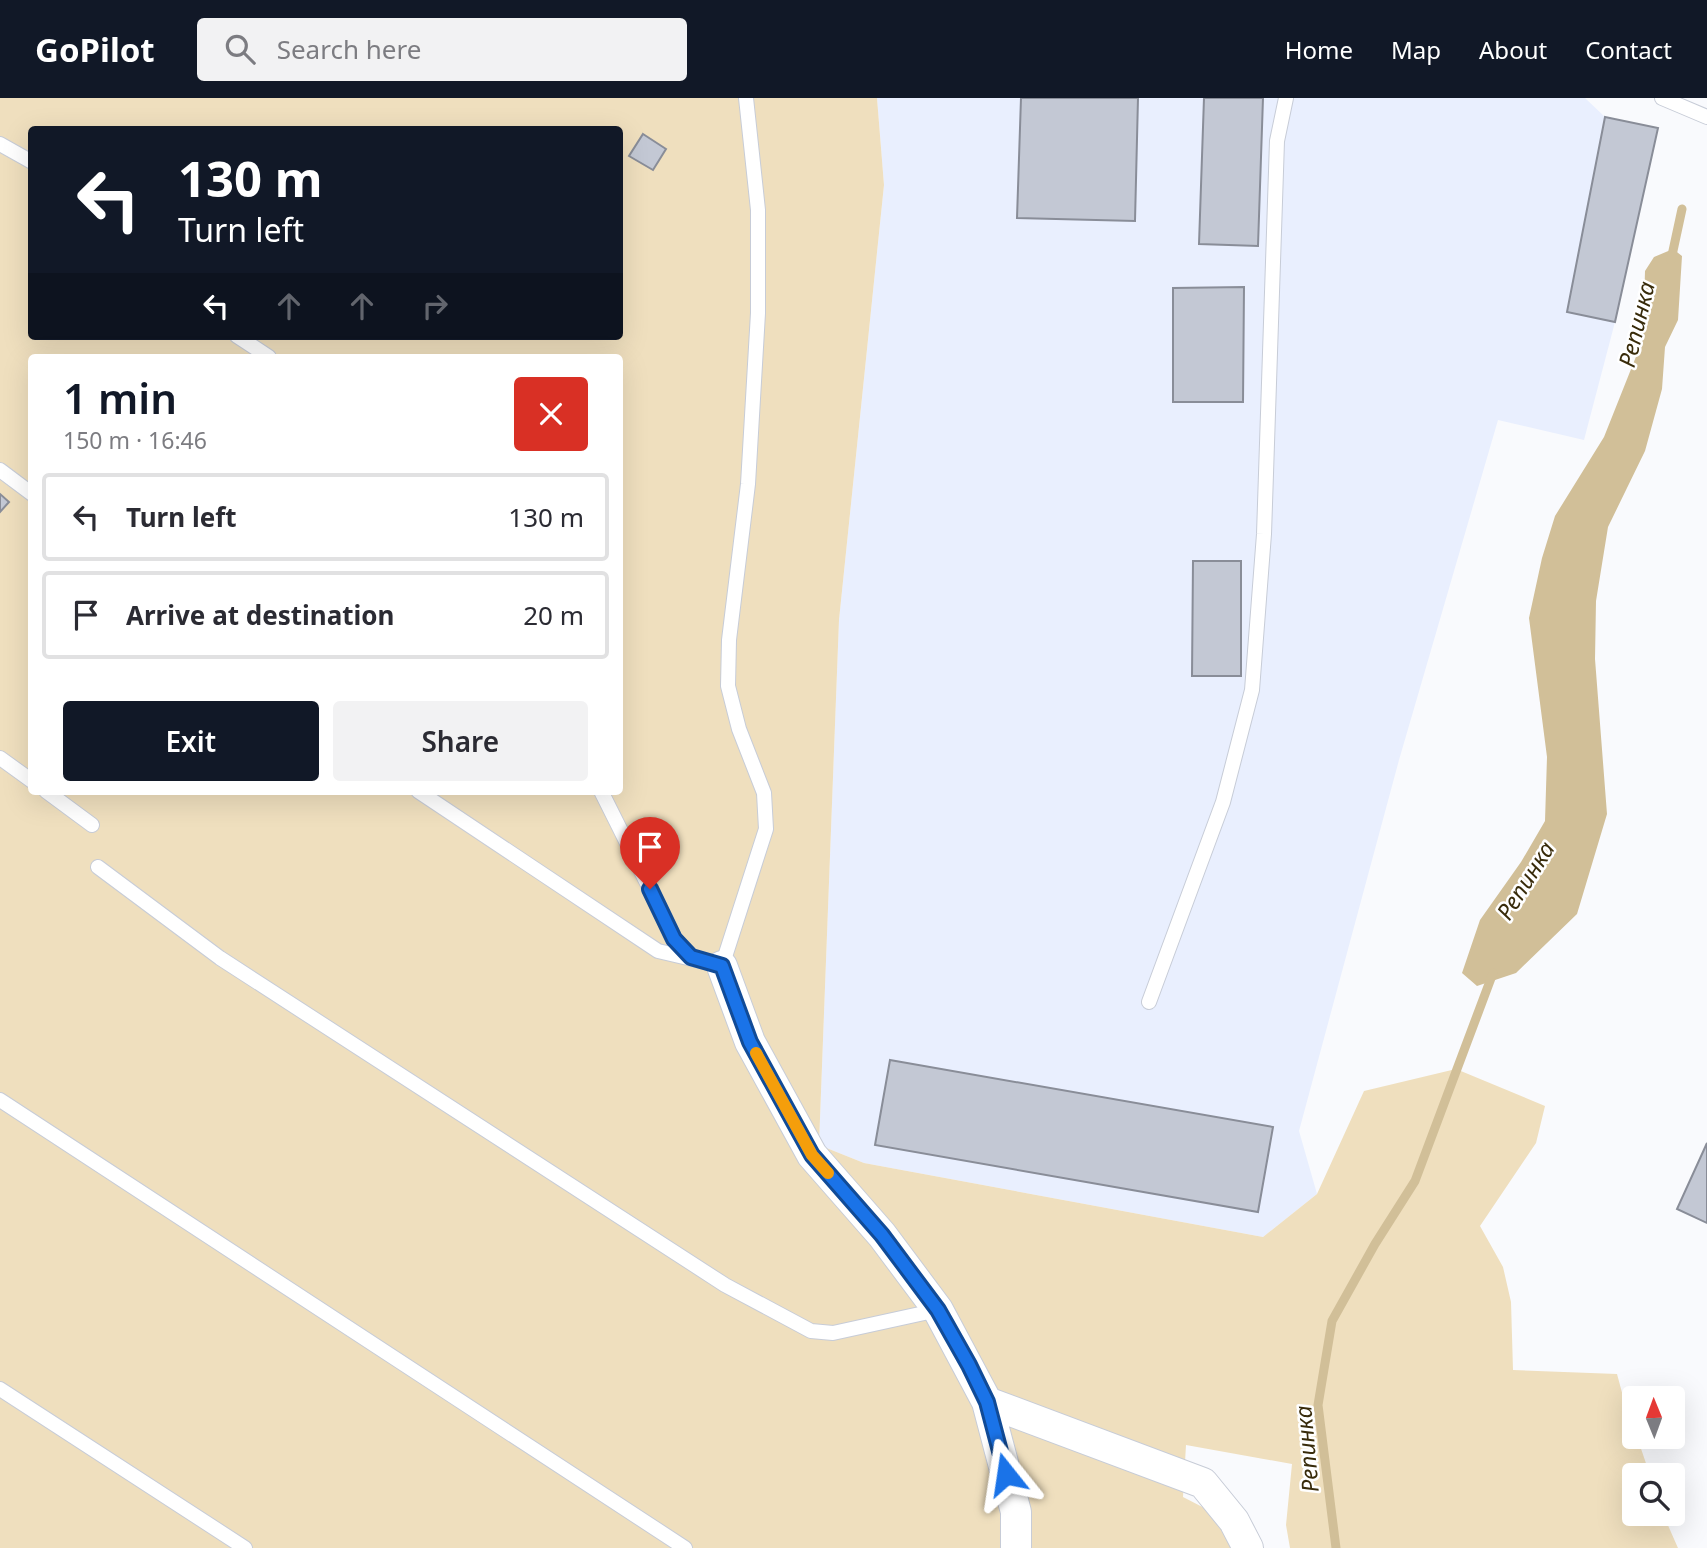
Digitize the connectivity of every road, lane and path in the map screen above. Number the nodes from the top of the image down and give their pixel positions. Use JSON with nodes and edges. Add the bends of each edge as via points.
{"nodes":[{"id":1,"x":746,"y":98,"type":"edge"},
{"id":2,"x":1286,"y":98,"type":"edge"},
{"id":3,"x":1661,"y":98,"type":"edge"},
{"id":4,"x":1707,"y":117,"type":"edge"},
{"id":5,"x":0,"y":144,"type":"edge"},
{"id":6,"x":28,"y":160,"type":"edge"},
{"id":7,"x":243,"y":340,"type":"edge"},
{"id":8,"x":264,"y":354,"type":"edge"},
{"id":9,"x":0,"y":470,"type":"edge"},
{"id":10,"x":28,"y":491,"type":"edge"},
{"id":11,"x":0,"y":758,"type":"edge"},
{"id":12,"x":28,"y":778,"type":"edge"},
{"id":13,"x":51,"y":795,"type":"edge"},
{"id":14,"x":424,"y":795,"type":"edge"},
{"id":15,"x":603,"y":795,"type":"edge"},
{"id":16,"x":92,"y":825,"type":"dead end"},
{"id":17,"x":99,"y":867,"type":"dead end"},
{"id":18,"x":691,"y":957,"type":"junction"},
{"id":19,"x":722,"y":966,"type":"junction"},
{"id":20,"x":1149,"y":1002,"type":"dead end"},
{"id":21,"x":0,"y":1100,"type":"edge"},
{"id":22,"x":938,"y":1310,"type":"junction"},
{"id":23,"x":0,"y":1389,"type":"edge"},
{"id":24,"x":987,"y":1402,"type":"junction"},
{"id":25,"x":244,"y":1548,"type":"edge"},
{"id":26,"x":685,"y":1548,"type":"edge"},
{"id":27,"x":1016,"y":1548,"type":"edge"},
{"id":28,"x":1248,"y":1548,"type":"edge"}],
"edges":[{"from":1,"to":19,"type":"lane","via":[[758,210],[758,313],[748,484],[729,640],[728,686],[764,793],[766,829]]},
{"from":2,"to":20,"type":"lane","via":[[1277,141],[1264,534],[1252,690],[1223,802]]},
{"from":3,"to":4,"type":"lane"},
{"from":5,"to":6,"type":"lane"},
{"from":7,"to":8,"type":"lane"},
{"from":9,"to":10,"type":"lane"},
{"from":11,"to":12,"type":"lane"},
{"from":13,"to":16,"type":"lane"},
{"from":14,"to":18,"type":"lane","via":[[658,951]]},
{"from":15,"to":18,"type":"lane","via":[[674,939]]},
{"from":17,"to":22,"type":"lane","via":[[220,958],[725,1285],[811,1331],[833,1333]]},
{"from":18,"to":19,"type":"lane"},
{"from":19,"to":22,"type":"street","via":[[750,1042],[812,1155],[882,1235]]},
{"from":21,"to":26,"type":"lane"},
{"from":22,"to":24,"type":"street"},
{"from":23,"to":25,"type":"lane"},
{"from":24,"to":27,"type":"street","via":[[1016,1512]]},
{"from":24,"to":28,"type":"street","via":[[1203,1483],[1234,1521]]}]}
